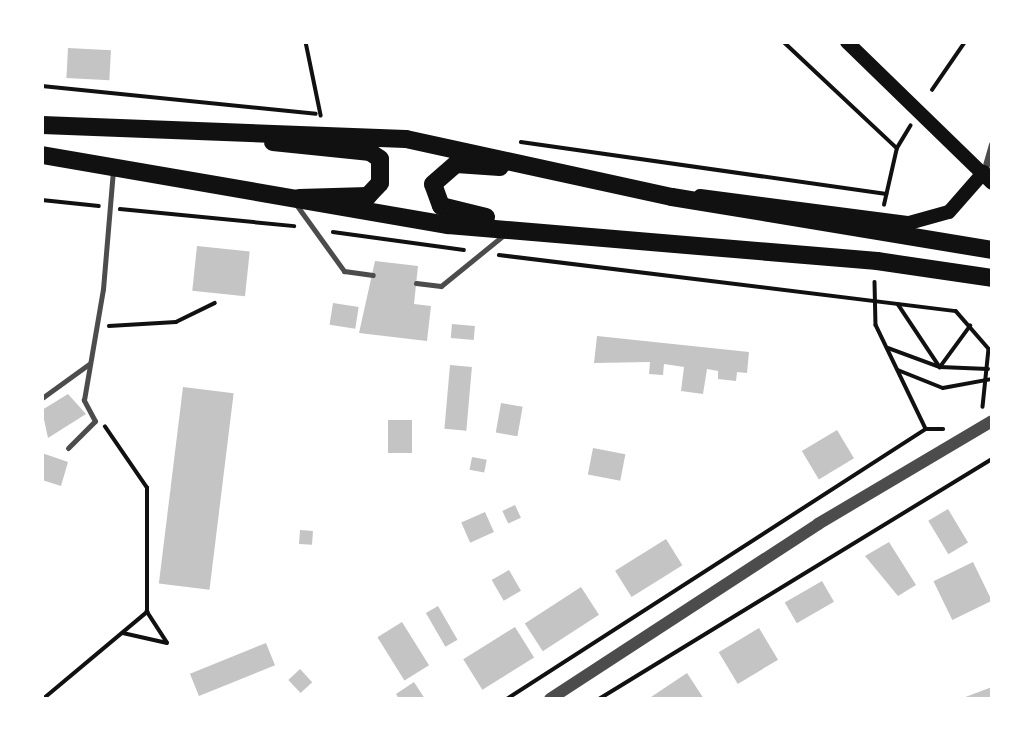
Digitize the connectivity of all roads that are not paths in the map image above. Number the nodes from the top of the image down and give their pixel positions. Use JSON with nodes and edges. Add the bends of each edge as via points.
{"nodes":[{"id":1,"x":847,"y":42,"type":"edge"},
{"id":2,"x":42,"y":124,"type":"edge"},
{"id":3,"x":235,"y":131,"type":"junction"},
{"id":4,"x":992,"y":144,"type":"edge"},
{"id":5,"x":42,"y":155,"type":"edge"},
{"id":6,"x":113,"y":170,"type":"junction"},
{"id":7,"x":600,"y":178,"type":"junction"},
{"id":8,"x":988,"y":178,"type":"edge"},
{"id":9,"x":672,"y":197,"type":"junction"},
{"id":10,"x":293,"y":201,"type":"junction"},
{"id":11,"x":510,"y":230,"type":"junction"},
{"id":12,"x":578,"y":233,"type":"junction"},
{"id":13,"x":992,"y":250,"type":"edge"},
{"id":14,"x":373,"y":275,"type":"dead end"},
{"id":15,"x":971,"y":275,"type":"junction"},
{"id":16,"x":992,"y":278,"type":"edge"},
{"id":17,"x":416,"y":283,"type":"dead end"},
{"id":18,"x":992,"y":286,"type":"edge"},
{"id":19,"x":89,"y":364,"type":"junction"},
{"id":20,"x":42,"y":398,"type":"edge"},
{"id":21,"x":992,"y":421,"type":"edge"},
{"id":22,"x":68,"y":448,"type":"dead end"},
{"id":23,"x":550,"y":699,"type":"edge"}],
"edges":[{"from":1,"to":8,"type":"main road"},
{"from":2,"to":3,"type":"main road"},
{"from":3,"to":7,"type":"main road","via":[[406,139]]},
{"from":3,"to":10,"type":"main road","via":[[258,141],[370,152],[380,159],[380,183],[368,196],[308,194]]},
{"from":4,"to":8,"type":"street"},
{"from":5,"to":6,"type":"main road"},
{"from":6,"to":10,"type":"main road"},
{"from":6,"to":19,"type":"lane","via":[[112,207]]},
{"from":7,"to":9,"type":"main road"},
{"from":7,"to":12,"type":"main road","via":[[559,180],[456,164],[433,184],[442,206],[460,213],[551,221]]},
{"from":8,"to":9,"type":"main road","via":[[949,212],[909,223],[727,196]]},
{"from":9,"to":13,"type":"main road"},
{"from":10,"to":11,"type":"main road"},
{"from":10,"to":14,"type":"lane","via":[[320,230],[344,271]]},
{"from":11,"to":12,"type":"main road"},
{"from":11,"to":17,"type":"lane","via":[[441,286]]},
{"from":12,"to":15,"type":"main road"},
{"from":15,"to":16,"type":"main road"},
{"from":15,"to":18,"type":"main road"},
{"from":19,"to":20,"type":"lane"},
{"from":19,"to":22,"type":"lane","via":[[84,400],[94,421]]},
{"from":21,"to":23,"type":"street"}]}
